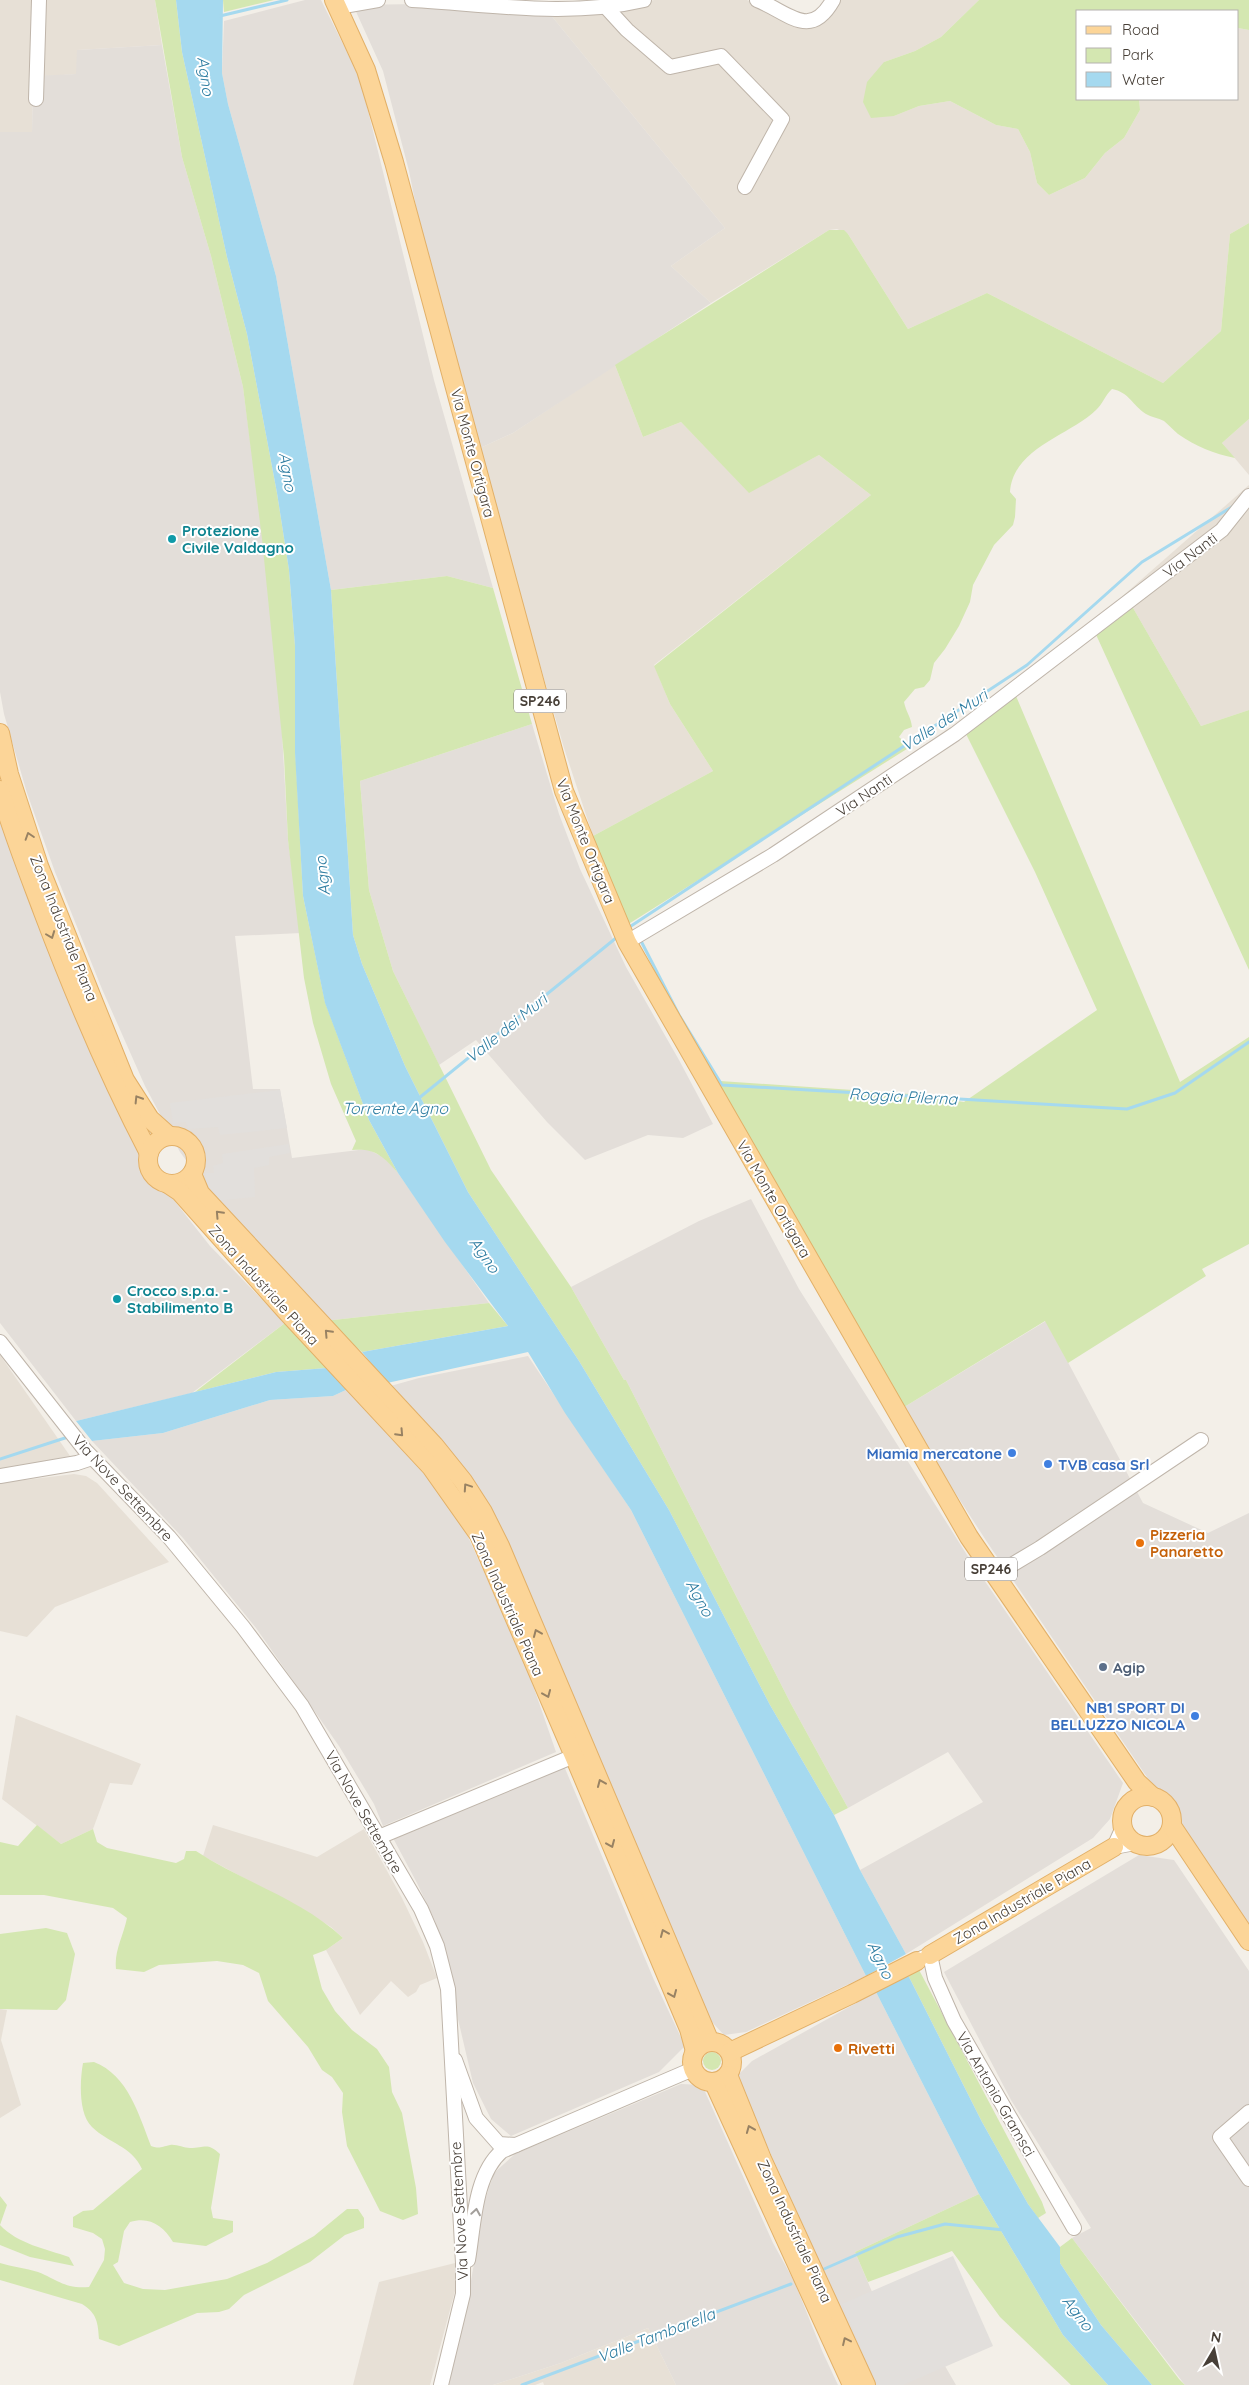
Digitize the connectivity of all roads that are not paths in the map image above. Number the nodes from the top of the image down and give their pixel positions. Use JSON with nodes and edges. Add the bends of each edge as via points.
{"nodes":[{"id":1,"x":39,"y":0,"type":"edge"},
{"id":2,"x":378,"y":0,"type":"edge"},
{"id":3,"x":412,"y":0,"type":"edge"},
{"id":4,"x":644,"y":0,"type":"edge"},
{"id":5,"x":758,"y":0,"type":"edge"},
{"id":6,"x":833,"y":0,"type":"edge"},
{"id":7,"x":336,"y":3,"type":"edge"},
{"id":8,"x":605,"y":6,"type":"junction"},
{"id":9,"x":36,"y":99,"type":"dead end"},
{"id":10,"x":745,"y":187,"type":"dead end"},
{"id":11,"x":1249,"y":496,"type":"edge"},
{"id":12,"x":0,"y":733,"type":"edge"},
{"id":13,"x":0,"y":790,"type":"edge"},
{"id":14,"x":627,"y":942,"type":"junction"},
{"id":15,"x":169,"y":1136,"type":"junction"},
{"id":16,"x":149,"y":1153,"type":"junction"},
{"id":17,"x":192,"y":1174,"type":"junction"},
{"id":18,"x":168,"y":1184,"type":"junction"},
{"id":19,"x":0,"y":1342,"type":"edge"},
{"id":20,"x":1201,"y":1440,"type":"dead end"},
{"id":21,"x":88,"y":1454,"type":"junction"},
{"id":22,"x":0,"y":1476,"type":"edge"},
{"id":23,"x":995,"y":1575,"type":"junction"},
{"id":24,"x":574,"y":1756,"type":"junction"},
{"id":25,"x":1136,"y":1782,"type":"junction"},
{"id":26,"x":1153,"y":1797,"type":"junction"},
{"id":27,"x":1130,"y":1802,"type":"junction"},
{"id":28,"x":1123,"y":1827,"type":"junction"},
{"id":29,"x":1167,"y":1834,"type":"junction"},
{"id":30,"x":379,"y":1836,"type":"junction"},
{"id":31,"x":1135,"y":1843,"type":"junction"},
{"id":32,"x":1114,"y":1848,"type":"junction"},
{"id":33,"x":1249,"y":1941,"type":"edge"},
{"id":34,"x":924,"y":1958,"type":"junction"},
{"id":35,"x":702,"y":2046,"type":"junction"},
{"id":36,"x":450,"y":2048,"type":"junction"},
{"id":37,"x":730,"y":2052,"type":"junction"},
{"id":38,"x":693,"y":2069,"type":"junction"},
{"id":39,"x":721,"y":2079,"type":"junction"},
{"id":40,"x":1249,"y":2112,"type":"edge"},
{"id":41,"x":520,"y":2145,"type":"junction"},
{"id":42,"x":1249,"y":2180,"type":"edge"},
{"id":43,"x":1074,"y":2228,"type":"dead end"},
{"id":44,"x":463,"y":2294,"type":"junction"},
{"id":45,"x":441,"y":2385,"type":"edge"},
{"id":46,"x":852,"y":2385,"type":"edge"},
{"id":47,"x":866,"y":2385,"type":"edge"}],
"edges":[{"from":1,"to":9,"type":"street"},
{"from":2,"to":7,"type":"street"},
{"from":3,"to":8,"type":"street","via":[[556,9]]},
{"from":4,"to":8,"type":"street"},
{"from":5,"to":6,"type":"street","via":[[808,22],[825,13]]},
{"from":7,"to":14,"type":"main road","name":"Via Monte Ortigara","number":"SP246","via":[[366,70],[394,162],[564,791]]},
{"from":8,"to":10,"type":"street","via":[[670,67],[721,56],[782,119]]},
{"from":11,"to":14,"type":"street","name":"Via Nanti","via":[[1222,530],[955,734],[773,855]]},
{"from":15,"to":12,"type":"main road","name":"Zona Industriale Piana","one_way":true,"via":[[150,1119],[126,1080],[38,866],[9,774]]},
{"from":13,"to":16,"type":"main road","name":"Zona Industriale Piana","one_way":true,"via":[[59,954],[96,1044]]},
{"from":14,"to":23,"type":"main road","name":"Via Monte Ortigara","number":"SP246","via":[[969,1537]]},
{"from":15,"to":16,"type":"main road","via":[[156,1142]]},
{"from":15,"to":17,"type":"main road","via":[[181,1138],[192,1146],[196,1160]]},
{"from":16,"to":18,"type":"main road","via":[[149,1169],[160,1181]]},
{"from":17,"to":18,"type":"main road","via":[[182,1182]]},
{"from":35,"to":17,"type":"main road","name":"Zona Industriale Piana","one_way":true,"via":[[500,1546],[483,1512],[434,1445],[200,1193]]},
{"from":18,"to":24,"type":"main road","name":"Zona Industriale Piana","one_way":true,"via":[[180,1192],[431,1467],[478,1535]]},
{"from":19,"to":21,"type":"street","name":"Via Nove Settembre"},
{"from":20,"to":23,"type":"street"},
{"from":21,"to":22,"type":"street","via":[[77,1463]]},
{"from":21,"to":30,"type":"street","name":"Via Nove Settembre","via":[[169,1537],[258,1645],[302,1706]]},
{"from":23,"to":25,"type":"main road","name":"Via Monte Ortigara","number":"SP246"},
{"from":24,"to":30,"type":"street"},
{"from":24,"to":35,"type":"main road","name":"Zona Industriale Piana","one_way":true,"via":[[689,2029]]},
{"from":25,"to":26,"type":"main road","name":"Via Monte Ortigara"},
{"from":25,"to":27,"type":"main road"},
{"from":26,"to":27,"type":"main road","via":[[1141,1797]]},
{"from":26,"to":29,"type":"main road","via":[[1168,1808]]},
{"from":27,"to":28,"type":"main road","via":[[1123,1814]]},
{"from":28,"to":31,"type":"main road","via":[[1125,1834]]},
{"from":28,"to":32,"type":"street"},
{"from":29,"to":31,"type":"main road","via":[[1149,1846]]},
{"from":29,"to":33,"type":"main road","via":[[1187,1850]]},
{"from":30,"to":36,"type":"street","name":"Via Nove Settembre","via":[[421,1909],[437,1946],[448,1989]]},
{"from":31,"to":32,"type":"street"},
{"from":32,"to":34,"type":"main road","name":"Zona Industriale Piana"},
{"from":34,"to":37,"type":"main road","name":"Zona Industriale Piana"},
{"from":34,"to":43,"type":"street","name":"Via Antonio Gramsci","via":[[954,2021]]},
{"from":35,"to":37,"type":"main road","via":[[720,2043]]},
{"from":35,"to":38,"type":"main road","name":"Zona Industriale Piana","via":[[692,2062]]},
{"from":36,"to":41,"type":"street","via":[[476,2118],[499,2144]]},
{"from":36,"to":44,"type":"street","name":"Via Nove Settembre"},
{"from":37,"to":39,"type":"main road","name":"Zona Industriale Piana","via":[[733,2063]]},
{"from":38,"to":39,"type":"main road","via":[[700,2079]]},
{"from":38,"to":41,"type":"street"},
{"from":39,"to":46,"type":"main road","name":"Zona Industriale Piana"},
{"from":47,"to":39,"type":"main road","name":"Zona Industriale Piana","one_way":true,"via":[[762,2159]]},
{"from":40,"to":42,"type":"street","via":[[1220,2137]]},
{"from":44,"to":41,"type":"street","one_way":true,"via":[[482,2184],[497,2156]]},
{"from":44,"to":45,"type":"street","name":"Via Nove Settembre"}]}
